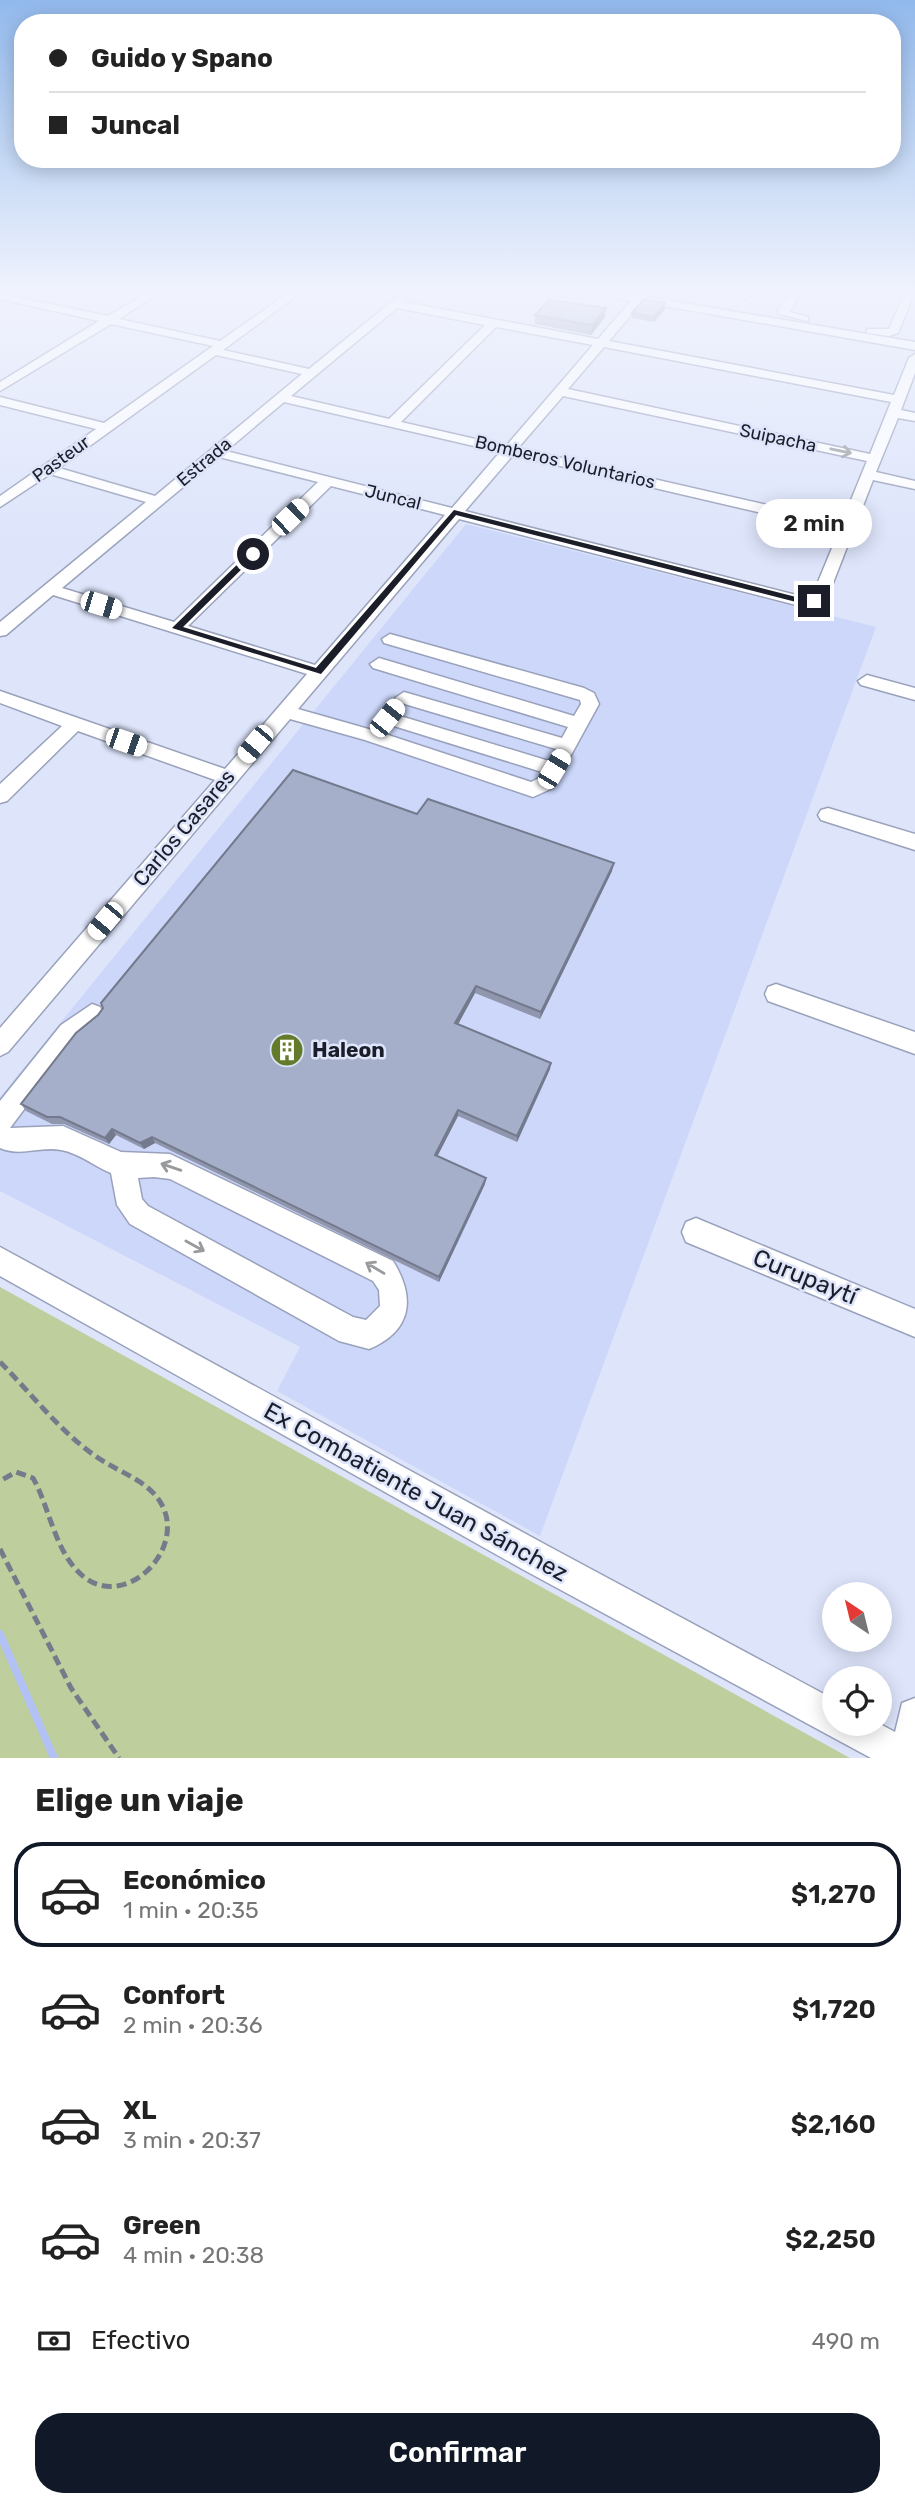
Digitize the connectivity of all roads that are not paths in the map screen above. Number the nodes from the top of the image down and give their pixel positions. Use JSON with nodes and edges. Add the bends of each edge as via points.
{"nodes":[{"id":1,"x":18,"y":376,"type":"edge"},
{"id":2,"x":177,"y":376,"type":"edge"},
{"id":3,"x":308,"y":376,"type":"edge"},
{"id":4,"x":439,"y":376,"type":"edge"},
{"id":5,"x":571,"y":376,"type":"edge"},
{"id":6,"x":751,"y":376,"type":"edge"},
{"id":7,"x":905,"y":376,"type":"edge"},
{"id":8,"x":0,"y":387,"type":"edge"},
{"id":9,"x":558,"y":391,"type":"junction"},
{"id":10,"x":281,"y":398,"type":"junction"},
{"id":11,"x":0,"y":401,"type":"edge"},
{"id":12,"x":896,"y":407,"type":"junction"},
{"id":13,"x":915,"y":417,"type":"edge"},
{"id":14,"x":392,"y":423,"type":"junction"},
{"id":15,"x":105,"y":427,"type":"junction"},
{"id":16,"x":509,"y":449,"type":"junction"},
{"id":17,"x":216,"y":452,"type":"junction"},
{"id":18,"x":875,"y":458,"type":"junction"},
{"id":19,"x":48,"y":469,"type":"junction"},
{"id":20,"x":869,"y":475,"type":"junction"},
{"id":21,"x":328,"y":480,"type":"junction"},
{"id":22,"x":915,"y":485,"type":"edge"},
{"id":23,"x":157,"y":501,"type":"junction"},
{"id":24,"x":0,"y":503,"type":"edge"},
{"id":25,"x":454,"y":513,"type":"junction"},
{"id":26,"x":847,"y":528,"type":"junction"},
{"id":27,"x":50,"y":589,"type":"junction"},
{"id":28,"x":177,"y":628,"type":"junction"},
{"id":29,"x":0,"y":631,"type":"edge"},
{"id":30,"x":390,"y":639,"type":"dead end"},
{"id":31,"x":440,"y":653,"type":"junction"},
{"id":32,"x":379,"y":664,"type":"dead end"},
{"id":33,"x":318,"y":672,"type":"junction"},
{"id":34,"x":422,"y":676,"type":"junction"},
{"id":35,"x":867,"y":681,"type":"dead end"},
{"id":36,"x":915,"y":694,"type":"edge"},
{"id":37,"x":0,"y":697,"type":"edge"},
{"id":38,"x":404,"y":698,"type":"junction"},
{"id":39,"x":284,"y":711,"type":"junction"},
{"id":40,"x":387,"y":718,"type":"junction"},
{"id":41,"x":581,"y":723,"type":"junction"},
{"id":42,"x":75,"y":724,"type":"junction"},
{"id":43,"x":372,"y":736,"type":"junction"},
{"id":44,"x":568,"y":746,"type":"junction"},
{"id":45,"x":554,"y":769,"type":"junction"},
{"id":46,"x":227,"y":777,"type":"junction"},
{"id":47,"x":0,"y":796,"type":"edge"},
{"id":48,"x":828,"y":815,"type":"dead end"},
{"id":49,"x":915,"y":842,"type":"edge"},
{"id":50,"x":776,"y":994,"type":"dead end"},
{"id":51,"x":92,"y":1014,"type":"dead end"},
{"id":52,"x":915,"y":1043,"type":"edge"},
{"id":53,"x":0,"y":1045,"type":"edge"},
{"id":54,"x":0,"y":1121,"type":"edge"},
{"id":55,"x":0,"y":1136,"type":"edge"},
{"id":56,"x":123,"y":1166,"type":"junction"},
{"id":57,"x":696,"y":1232,"type":"dead end"},
{"id":58,"x":0,"y":1261,"type":"edge"},
{"id":59,"x":915,"y":1322,"type":"edge"},
{"id":60,"x":822,"y":1712,"type":"edge"},
{"id":61,"x":915,"y":1716,"type":"edge"},
{"id":62,"x":867,"y":1736,"type":"edge"},
{"id":63,"x":909,"y":1758,"type":"edge"}],
"edges":[{"from":1,"to":8,"type":"street"},
{"from":2,"to":15,"type":"street","name":"Pasteur"},
{"from":3,"to":10,"type":"street","name":"Estrada"},
{"from":4,"to":14,"type":"street"},
{"from":5,"to":9,"type":"street","name":"Carlos Casares"},
{"from":6,"to":12,"type":"street"},
{"from":7,"to":12,"type":"street"},
{"from":9,"to":16,"type":"street","name":"Carlos Casares"},
{"from":9,"to":18,"type":"street","name":"Suipacha","one_way":true},
{"from":10,"to":14,"type":"street","name":"Bomberos Voluntarios"},
{"from":10,"to":17,"type":"street","name":"Estrada"},
{"from":11,"to":15,"type":"street"},
{"from":12,"to":13,"type":"street"},
{"from":12,"to":18,"type":"street"},
{"from":14,"to":16,"type":"street","name":"Bomberos Voluntarios"},
{"from":15,"to":19,"type":"street","name":"Pasteur"},
{"from":16,"to":25,"type":"street","name":"Carlos Casares"},
{"from":16,"to":26,"type":"street","name":"Bomberos Voluntarios"},
{"from":17,"to":21,"type":"street","name":"Juncal"},
{"from":17,"to":23,"type":"street","name":"Estrada"},
{"from":18,"to":20,"type":"street"},
{"from":19,"to":23,"type":"street"},
{"from":19,"to":24,"type":"street","name":"Pasteur"},
{"from":20,"to":22,"type":"street"},
{"from":20,"to":26,"type":"street"},
{"from":21,"to":25,"type":"street","name":"Juncal"},
{"from":21,"to":28,"type":"street"},
{"from":23,"to":27,"type":"street","name":"Estrada"},
{"from":25,"to":26,"type":"street","name":"Juncal","via":[[800,601],[820,596]]},
{"from":25,"to":33,"type":"street","name":"Carlos Casares"},
{"from":27,"to":28,"type":"street"},
{"from":27,"to":29,"type":"street","name":"Estrada"},
{"from":28,"to":33,"type":"street"},
{"from":30,"to":31,"type":"street"},
{"from":31,"to":34,"type":"street"},
{"from":31,"to":41,"type":"street","via":[[578,692],[590,704]]},
{"from":32,"to":34,"type":"street"},
{"from":33,"to":39,"type":"street","name":"Carlos Casares"},
{"from":34,"to":38,"type":"street"},
{"from":34,"to":41,"type":"street"},
{"from":35,"to":36,"type":"street"},
{"from":37,"to":42,"type":"street"},
{"from":38,"to":40,"type":"street"},
{"from":38,"to":44,"type":"street"},
{"from":39,"to":43,"type":"street"},
{"from":39,"to":46,"type":"street","name":"Carlos Casares"},
{"from":40,"to":43,"type":"street"},
{"from":40,"to":45,"type":"street"},
{"from":41,"to":44,"type":"street"},
{"from":42,"to":46,"type":"street"},
{"from":42,"to":47,"type":"street"},
{"from":43,"to":45,"type":"street","via":[[533,790],[546,783]]},
{"from":44,"to":45,"type":"street"},
{"from":46,"to":53,"type":"street","name":"Carlos Casares"},
{"from":48,"to":49,"type":"street"},
{"from":50,"to":52,"type":"street"},
{"from":51,"to":54,"type":"street","via":[[69,1032]]},
{"from":55,"to":56,"type":"street","via":[[9,1141],[56,1137],[86,1146]]},
{"from":56,"to":56,"type":"street","one_way":true,"via":[[130,1205],[139,1215],[349,1331],[369,1335],[386,1325],[395,1304],[394,1287],[383,1271],[167,1164]]},
{"from":57,"to":59,"type":"street","name":"Curupaytí"},
{"from":58,"to":60,"type":"street","name":"Ex Combatiente Juan Sánchez"},
{"from":61,"to":63,"type":"street"},
{"from":62,"to":63,"type":"street"}]}
